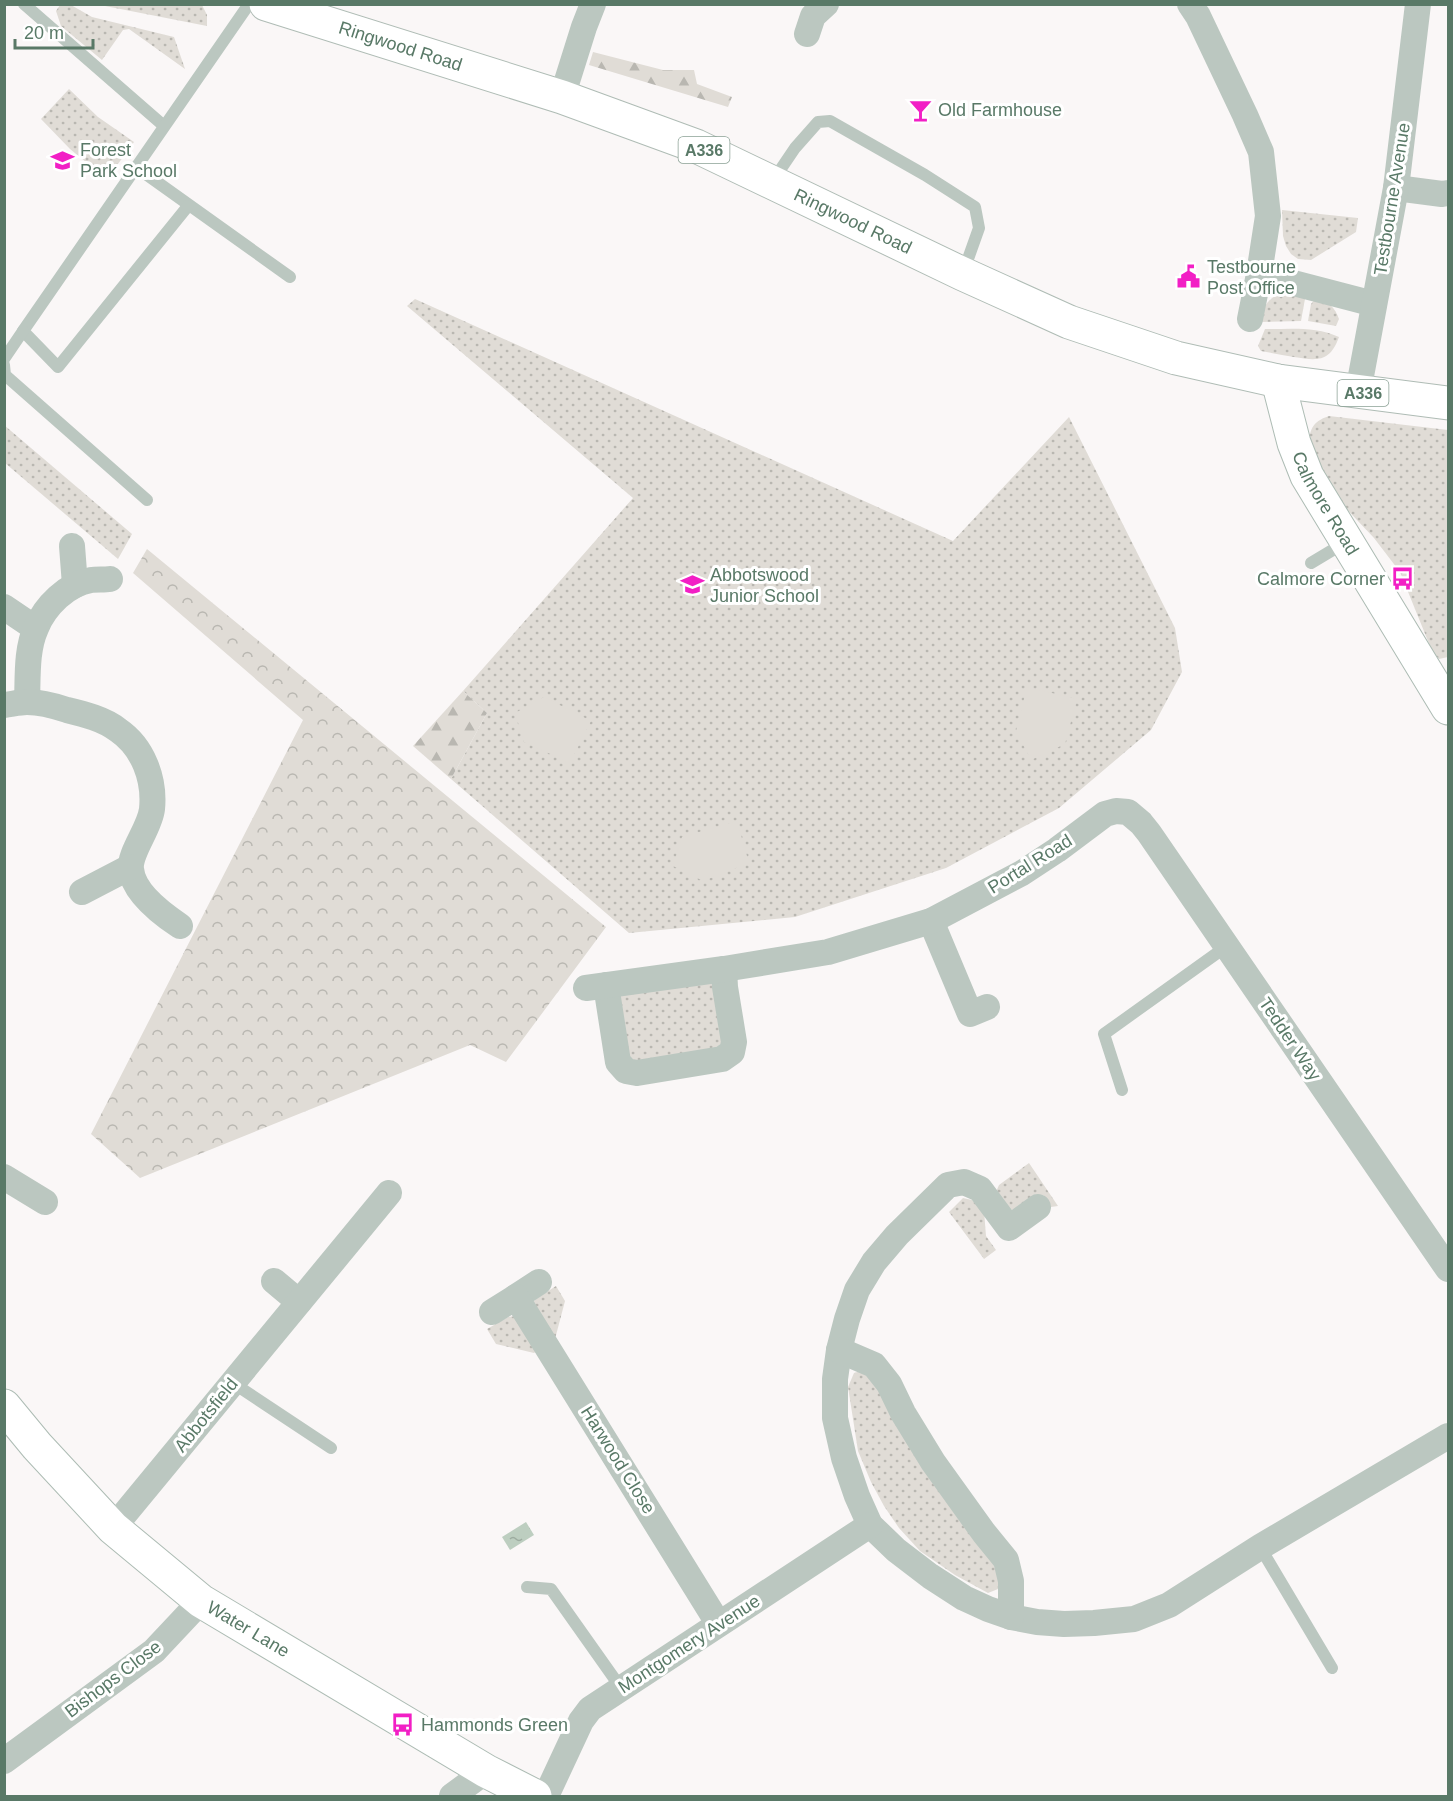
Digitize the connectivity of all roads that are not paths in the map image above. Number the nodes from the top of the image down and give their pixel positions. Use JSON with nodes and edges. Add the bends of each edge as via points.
{"nodes":[{"id":1,"x":24,"y":4,"type":"edge"},
{"id":2,"x":249,"y":4,"type":"edge"},
{"id":3,"x":266,"y":4,"type":"edge"},
{"id":4,"x":593,"y":4,"type":"edge"},
{"id":5,"x":826,"y":4,"type":"edge"},
{"id":6,"x":1190,"y":4,"type":"edge"},
{"id":7,"x":1418,"y":4,"type":"edge"},
{"id":8,"x":807,"y":34,"type":"dead end"},
{"id":9,"x":562,"y":97,"type":"junction"},
{"id":10,"x":164,"y":126,"type":"junction"},
{"id":11,"x":136,"y":167,"type":"junction"},
{"id":12,"x":772,"y":182,"type":"junction"},
{"id":13,"x":1396,"y":189,"type":"junction"},
{"id":14,"x":1449,"y":193,"type":"edge"},
{"id":15,"x":188,"y":206,"type":"junction"},
{"id":16,"x":963,"y":274,"type":"junction"},
{"id":17,"x":1259,"y":274,"type":"junction"},
{"id":18,"x":290,"y":277,"type":"dead end"},
{"id":19,"x":1374,"y":304,"type":"junction"},
{"id":20,"x":1250,"y":320,"type":"dead end"},
{"id":21,"x":23,"y":331,"type":"junction"},
{"id":22,"x":4,"y":359,"type":"edge"},
{"id":23,"x":4,"y":365,"type":"edge"},
{"id":24,"x":1278,"y":381,"type":"junction"},
{"id":25,"x":1358,"y":392,"type":"junction"},
{"id":26,"x":1449,"y":403,"type":"edge"},
{"id":27,"x":147,"y":500,"type":"dead end"},
{"id":28,"x":1347,"y":542,"type":"junction"},
{"id":29,"x":72,"y":546,"type":"dead end"},
{"id":30,"x":1311,"y":563,"type":"dead end"},
{"id":31,"x":110,"y":579,"type":"dead end"},
{"id":32,"x":75,"y":585,"type":"junction"},
{"id":33,"x":4,"y":607,"type":"edge"},
{"id":34,"x":35,"y":628,"type":"junction"},
{"id":35,"x":1444,"y":689,"type":"edge"},
{"id":36,"x":16,"y":704,"type":"edge"},
{"id":37,"x":1128,"y":812,"type":"joint"},
{"id":38,"x":130,"y":867,"type":"junction"},
{"id":39,"x":82,"y":892,"type":"dead end"},
{"id":40,"x":931,"y":921,"type":"junction"},
{"id":41,"x":180,"y":926,"type":"dead end"},
{"id":42,"x":1227,"y":946,"type":"junction"},
{"id":43,"x":724,"y":969,"type":"junction"},
{"id":44,"x":970,"y":1014,"type":"dead end"},
{"id":45,"x":1122,"y":1090,"type":"dead end"},
{"id":46,"x":4,"y":1177,"type":"edge"},
{"id":47,"x":389,"y":1193,"type":"dead end"},
{"id":48,"x":45,"y":1202,"type":"dead end"},
{"id":49,"x":1038,"y":1207,"type":"dead end"},
{"id":50,"x":1449,"y":1269,"type":"edge"},
{"id":51,"x":274,"y":1281,"type":"dead end"},
{"id":52,"x":539,"y":1282,"type":"dead end"},
{"id":53,"x":516,"y":1297,"type":"junction"},
{"id":54,"x":299,"y":1302,"type":"junction"},
{"id":55,"x":492,"y":1312,"type":"dead end"},
{"id":56,"x":839,"y":1350,"type":"junction"},
{"id":57,"x":233,"y":1383,"type":"junction"},
{"id":58,"x":4,"y":1406,"type":"edge"},
{"id":59,"x":1449,"y":1436,"type":"edge"},
{"id":60,"x":331,"y":1448,"type":"dead end"},
{"id":61,"x":870,"y":1525,"type":"junction"},
{"id":62,"x":113,"y":1528,"type":"junction"},
{"id":63,"x":1260,"y":1547,"type":"junction"},
{"id":64,"x":527,"y":1587,"type":"dead end"},
{"id":65,"x":201,"y":1601,"type":"junction"},
{"id":66,"x":1011,"y":1617,"type":"junction"},
{"id":67,"x":718,"y":1623,"type":"junction"},
{"id":68,"x":1332,"y":1668,"type":"dead end"},
{"id":69,"x":621,"y":1688,"type":"junction"},
{"id":70,"x":9,"y":1748,"type":"edge"},
{"id":71,"x":486,"y":1771,"type":"junction"},
{"id":72,"x":452,"y":1797,"type":"edge"},
{"id":73,"x":535,"y":1797,"type":"edge"},
{"id":74,"x":546,"y":1797,"type":"edge"}],
"edges":[{"from":1,"to":10,"type":"lane"},
{"from":2,"to":10,"type":"lane"},
{"from":3,"to":9,"type":"main road","name":"Ringwood Road","number":"A336"},
{"from":4,"to":9,"type":"street"},
{"from":5,"to":8,"type":"street","via":[[813,16]]},
{"from":6,"to":17,"type":"street","via":[[1261,152],[1268,216]]},
{"from":7,"to":13,"type":"street","name":"Testbourne Avenue"},
{"from":9,"to":12,"type":"main road","name":"Ringwood Road","number":"A336","via":[[696,146]]},
{"from":10,"to":11,"type":"lane"},
{"from":11,"to":15,"type":"lane"},
{"from":11,"to":21,"type":"lane"},
{"from":12,"to":16,"type":"main road","name":"Ringwood Road","number":"A336"},
{"from":12,"to":16,"type":"lane","via":[[818,122],[830,121],[975,207],[979,228]]},
{"from":13,"to":14,"type":"street"},
{"from":13,"to":19,"type":"street","name":"Testbourne Avenue"},
{"from":15,"to":18,"type":"lane"},
{"from":15,"to":21,"type":"lane","via":[[58,367]]},
{"from":16,"to":24,"type":"main road","name":"Ringwood Road","number":"A336","via":[[1080,326],[1176,358]]},
{"from":17,"to":19,"type":"street"},
{"from":17,"to":20,"type":"street"},
{"from":19,"to":25,"type":"street","name":"Testbourne Avenue"},
{"from":21,"to":22,"type":"lane"},
{"from":23,"to":27,"type":"lane","via":[[5,375],[18,388]]},
{"from":24,"to":25,"type":"main road","name":"Ringwood Road","number":"A336"},
{"from":24,"to":28,"type":"main road","name":"Calmore Road","via":[[1294,443],[1308,476]]},
{"from":25,"to":26,"type":"main road","name":"Ringwood Road","number":"A336"},
{"from":28,"to":30,"type":"lane"},
{"from":28,"to":35,"type":"main road","name":"Calmore Road"},
{"from":29,"to":32,"type":"street"},
{"from":31,"to":32,"type":"street"},
{"from":32,"to":34,"type":"street","via":[[46,610]]},
{"from":33,"to":34,"type":"street"},
{"from":34,"to":36,"type":"street"},
{"from":36,"to":38,"type":"street","via":[[50,705],[99,719],[134,744],[146,764],[153,788],[152,812]]},
{"from":37,"to":40,"type":"street","name":"Portal Road","via":[[1106,814],[1022,873]]},
{"from":37,"to":42,"type":"street","name":"Tedder Way","via":[[1149,833]]},
{"from":38,"to":39,"type":"street"},
{"from":38,"to":41,"type":"street","via":[[134,881],[148,900]]},
{"from":40,"to":43,"type":"street","name":"Portal Road","via":[[828,952]]},
{"from":40,"to":44,"type":"street"},
{"from":42,"to":45,"type":"lane","via":[[1104,1034]]},
{"from":42,"to":50,"type":"street","name":"Tedder Way"},
{"from":43,"to":43,"type":"street","name":"Portal Road","via":[[596,986],[618,1062],[626,1071],[637,1073],[722,1059],[732,1052]]},
{"from":46,"to":48,"type":"street"},
{"from":47,"to":54,"type":"street","name":"Abbotsfield"},
{"from":49,"to":56,"type":"street","via":[[1001,1233],[980,1189],[964,1182],[948,1185],[874,1262],[858,1290]]},
{"from":51,"to":54,"type":"street"},
{"from":52,"to":53,"type":"street"},
{"from":53,"to":55,"type":"street"},
{"from":53,"to":67,"type":"street","name":"Harwood Close"},
{"from":54,"to":57,"type":"street","name":"Abbotsfield"},
{"from":56,"to":61,"type":"street","via":[[835,1418],[844,1458]]},
{"from":56,"to":66,"type":"street","via":[[874,1365],[933,1462],[1006,1560],[1011,1581]]},
{"from":57,"to":60,"type":"lane"},
{"from":57,"to":62,"type":"street","name":"Abbotsfield"},
{"from":58,"to":62,"type":"main road","name":"Water Lane"},
{"from":59,"to":63,"type":"street"},
{"from":61,"to":66,"type":"street","via":[[930,1576],[964,1598]]},
{"from":61,"to":67,"type":"street","name":"Montgomery Avenue"},
{"from":62,"to":65,"type":"main road","name":"Water Lane"},
{"from":63,"to":66,"type":"street","via":[[1169,1605],[1134,1619],[1064,1624]]},
{"from":63,"to":68,"type":"lane"},
{"from":64,"to":69,"type":"lane","via":[[551,1588]]},
{"from":65,"to":70,"type":"street","name":"Bishops Close","via":[[154,1651]]},
{"from":65,"to":71,"type":"main road","name":"Water Lane"},
{"from":67,"to":69,"type":"street","name":"Montgomery Avenue"},
{"from":69,"to":74,"type":"street","name":"Montgomery Avenue","via":[[590,1708],[581,1721]]},
{"from":71,"to":72,"type":"street"},
{"from":71,"to":73,"type":"main road","name":"Water Lane"}]}
